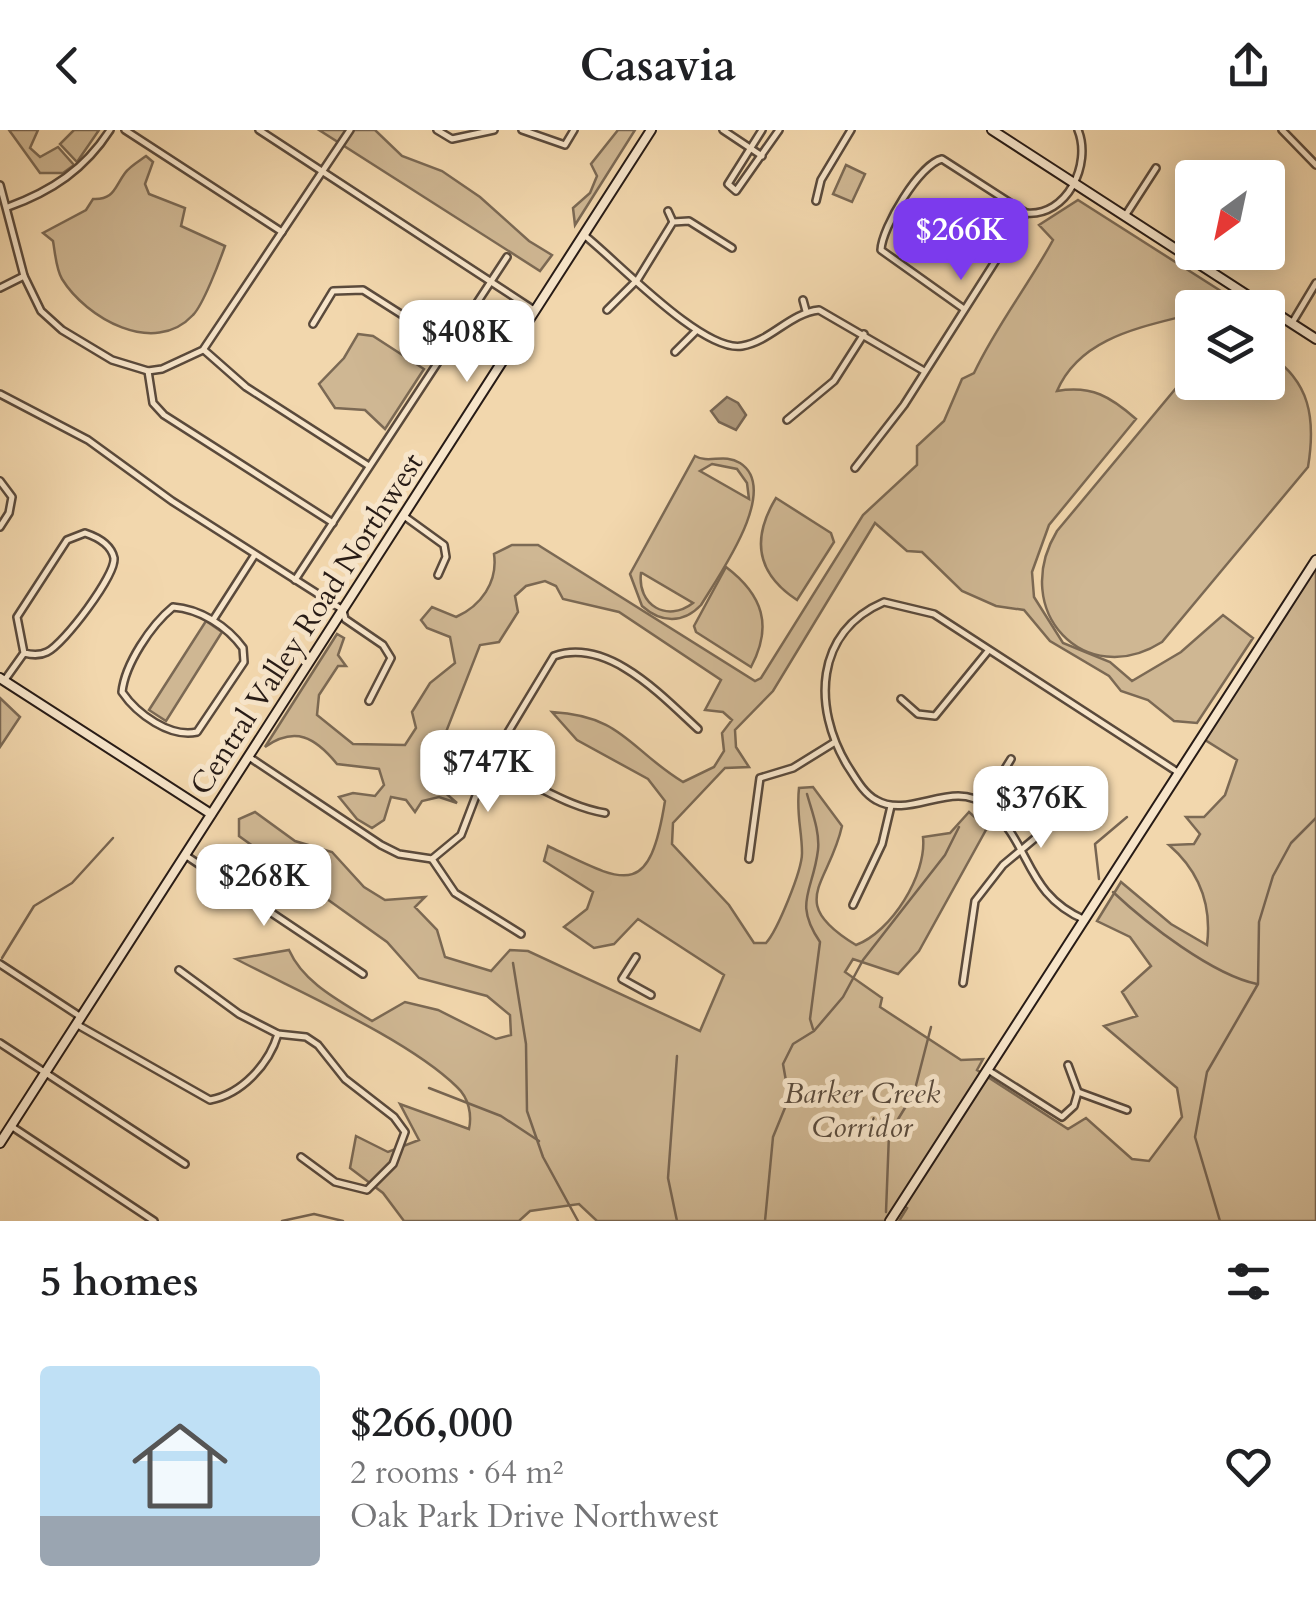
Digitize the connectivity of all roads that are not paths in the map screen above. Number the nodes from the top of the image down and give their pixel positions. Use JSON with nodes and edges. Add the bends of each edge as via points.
{"nodes":[{"id":1,"x":110,"y":130,"type":"edge"},
{"id":2,"x":125,"y":130,"type":"edge"},
{"id":3,"x":259,"y":130,"type":"edge"},
{"id":4,"x":350,"y":130,"type":"edge"},
{"id":5,"x":438,"y":130,"type":"edge"},
{"id":6,"x":494,"y":130,"type":"edge"},
{"id":7,"x":522,"y":130,"type":"edge"},
{"id":8,"x":574,"y":130,"type":"edge"},
{"id":9,"x":652,"y":130,"type":"edge"},
{"id":10,"x":722,"y":130,"type":"edge"},
{"id":11,"x":762,"y":130,"type":"edge"},
{"id":12,"x":779,"y":130,"type":"edge"},
{"id":13,"x":851,"y":130,"type":"edge"},
{"id":14,"x":992,"y":130,"type":"edge"},
{"id":15,"x":1078,"y":130,"type":"edge"},
{"id":16,"x":1282,"y":130,"type":"edge"},
{"id":17,"x":750,"y":148,"type":"junction"},
{"id":18,"x":762,"y":156,"type":"junction"},
{"id":19,"x":1316,"y":164,"type":"edge"},
{"id":20,"x":1156,"y":168,"type":"dead end"},
{"id":21,"x":322,"y":172,"type":"junction"},
{"id":22,"x":1074,"y":183,"type":"junction"},
{"id":23,"x":0,"y":185,"type":"edge"},
{"id":24,"x":816,"y":200,"type":"dead end"},
{"id":25,"x":8,"y":207,"type":"junction"},
{"id":26,"x":668,"y":212,"type":"dead end"},
{"id":27,"x":1026,"y":213,"type":"junction"},
{"id":28,"x":1125,"y":216,"type":"junction"},
{"id":29,"x":673,"y":222,"type":"junction"},
{"id":30,"x":282,"y":232,"type":"junction"},
{"id":31,"x":584,"y":236,"type":"junction"},
{"id":32,"x":732,"y":248,"type":"dead end"},
{"id":33,"x":1175,"y":249,"type":"edge"},
{"id":34,"x":507,"y":257,"type":"dead end"},
{"id":35,"x":1208,"y":270,"type":"edge"},
{"id":36,"x":24,"y":276,"type":"junction"},
{"id":37,"x":638,"y":279,"type":"junction"},
{"id":38,"x":490,"y":280,"type":"junction"},
{"id":39,"x":1316,"y":282,"type":"edge"},
{"id":40,"x":0,"y":288,"type":"edge"},
{"id":41,"x":1239,"y":290,"type":"edge"},
{"id":42,"x":803,"y":300,"type":"dead end"},
{"id":43,"x":607,"y":310,"type":"dead end"},
{"id":44,"x":964,"y":310,"type":"junction"},
{"id":45,"x":806,"y":311,"type":"junction"},
{"id":46,"x":536,"y":312,"type":"junction"},
{"id":47,"x":1285,"y":320,"type":"edge"},
{"id":48,"x":313,"y":324,"type":"dead end"},
{"id":49,"x":1292,"y":324,"type":"junction"},
{"id":50,"x":696,"y":330,"type":"junction"},
{"id":51,"x":864,"y":334,"type":"junction"},
{"id":52,"x":1316,"y":339,"type":"edge"},
{"id":53,"x":448,"y":344,"type":"junction"},
{"id":54,"x":203,"y":350,"type":"junction"},
{"id":55,"x":675,"y":352,"type":"dead end"},
{"id":56,"x":148,"y":370,"type":"junction"},
{"id":57,"x":924,"y":370,"type":"junction"},
{"id":58,"x":0,"y":394,"type":"edge"},
{"id":59,"x":787,"y":420,"type":"dead end"},
{"id":60,"x":369,"y":466,"type":"junction"},
{"id":61,"x":855,"y":468,"type":"dead end"},
{"id":62,"x":0,"y":482,"type":"edge"},
{"id":63,"x":404,"y":516,"type":"junction"},
{"id":64,"x":333,"y":523,"type":"junction"},
{"id":65,"x":0,"y":526,"type":"edge"},
{"id":66,"x":254,"y":556,"type":"junction"},
{"id":67,"x":1316,"y":560,"type":"edge"},
{"id":68,"x":438,"y":575,"type":"dead end"},
{"id":69,"x":294,"y":580,"type":"junction"},
{"id":70,"x":344,"y":610,"type":"junction"},
{"id":71,"x":212,"y":620,"type":"junction"},
{"id":72,"x":988,"y":651,"type":"junction"},
{"id":73,"x":24,"y":653,"type":"junction"},
{"id":74,"x":2,"y":679,"type":"edge"},
{"id":75,"x":901,"y":699,"type":"dead end"},
{"id":76,"x":368,"y":701,"type":"dead end"},
{"id":77,"x":698,"y":729,"type":"dead end"},
{"id":78,"x":835,"y":742,"type":"junction"},
{"id":79,"x":249,"y":757,"type":"junction"},
{"id":80,"x":1010,"y":760,"type":"dead end"},
{"id":81,"x":487,"y":767,"type":"junction"},
{"id":82,"x":1178,"y":773,"type":"junction"},
{"id":83,"x":1082,"y":799,"type":"dead end"},
{"id":84,"x":984,"y":803,"type":"junction"},
{"id":85,"x":891,"y":806,"type":"junction"},
{"id":86,"x":605,"y":813,"type":"dead end"},
{"id":87,"x":212,"y":814,"type":"junction"},
{"id":88,"x":1022,"y":851,"type":"junction"},
{"id":89,"x":185,"y":855,"type":"junction"},
{"id":90,"x":432,"y":859,"type":"junction"},
{"id":91,"x":749,"y":859,"type":"dead end"},
{"id":92,"x":853,"y":905,"type":"dead end"},
{"id":93,"x":1085,"y":920,"type":"junction"},
{"id":94,"x":521,"y":934,"type":"dead end"},
{"id":95,"x":636,"y":956,"type":"dead end"},
{"id":96,"x":0,"y":964,"type":"edge"},
{"id":97,"x":178,"y":970,"type":"dead end"},
{"id":98,"x":363,"y":974,"type":"dead end"},
{"id":99,"x":962,"y":983,"type":"dead end"},
{"id":100,"x":651,"y":995,"type":"dead end"},
{"id":101,"x":79,"y":1020,"type":"junction"},
{"id":102,"x":278,"y":1034,"type":"junction"},
{"id":103,"x":1,"y":1046,"type":"edge"},
{"id":104,"x":1068,"y":1065,"type":"dead end"},
{"id":105,"x":987,"y":1070,"type":"junction"},
{"id":106,"x":45,"y":1073,"type":"junction"},
{"id":107,"x":1079,"y":1090,"type":"junction"},
{"id":108,"x":1127,"y":1110,"type":"dead end"},
{"id":109,"x":11,"y":1126,"type":"junction"},
{"id":110,"x":0,"y":1142,"type":"edge"},
{"id":111,"x":301,"y":1157,"type":"dead end"},
{"id":112,"x":185,"y":1164,"type":"dead end"},
{"id":113,"x":154,"y":1221,"type":"edge"},
{"id":114,"x":890,"y":1221,"type":"edge"}],
"edges":[{"from":1,"to":25,"type":"street","via":[[87,162],[43,194]]},
{"from":2,"to":30,"type":"street"},
{"from":3,"to":21,"type":"street"},
{"from":4,"to":21,"type":"street"},
{"from":5,"to":6,"type":"street","via":[[452,139]]},
{"from":7,"to":8,"type":"street","via":[[565,146]]},
{"from":9,"to":31,"type":"main road","name":"Central Valley Road Northwest"},
{"from":10,"to":17,"type":"street"},
{"from":11,"to":17,"type":"street"},
{"from":12,"to":18,"type":"street"},
{"from":13,"to":24,"type":"street"},
{"from":14,"to":22,"type":"main road"},
{"from":15,"to":22,"type":"street","via":[[1085,150]]},
{"from":16,"to":19,"type":"street"},
{"from":17,"to":18,"type":"street"},
{"from":17,"to":18,"type":"street","via":[[728,184],[732,189],[742,188]]},
{"from":20,"to":28,"type":"street"},
{"from":21,"to":30,"type":"street"},
{"from":21,"to":38,"type":"street"},
{"from":22,"to":27,"type":"street","via":[[1045,212]]},
{"from":22,"to":28,"type":"main road"},
{"from":23,"to":25,"type":"street"},
{"from":25,"to":36,"type":"street"},
{"from":26,"to":29,"type":"street"},
{"from":27,"to":44,"type":"street"},
{"from":27,"to":44,"type":"street","via":[[942,159],[929,163],[913,186],[884,232],[881,250]]},
{"from":28,"to":33,"type":"main road"},
{"from":29,"to":32,"type":"street","via":[[690,221]]},
{"from":29,"to":37,"type":"street"},
{"from":30,"to":54,"type":"street"},
{"from":31,"to":37,"type":"street"},
{"from":31,"to":46,"type":"main road","name":"Central Valley Road Northwest"},
{"from":34,"to":38,"type":"street"},
{"from":35,"to":41,"type":"main road"},
{"from":36,"to":40,"type":"street"},
{"from":36,"to":56,"type":"street","via":[[41,311],[62,330],[112,360]]},
{"from":37,"to":43,"type":"street"},
{"from":37,"to":50,"type":"street"},
{"from":38,"to":46,"type":"street"},
{"from":38,"to":53,"type":"street"},
{"from":39,"to":49,"type":"street"},
{"from":42,"to":45,"type":"street"},
{"from":44,"to":57,"type":"street"},
{"from":45,"to":50,"type":"street","via":[[744,346],[731,347]]},
{"from":45,"to":51,"type":"street","via":[[828,312]]},
{"from":46,"to":63,"type":"main road","name":"Central Valley Road Northwest"},
{"from":47,"to":49,"type":"main road"},
{"from":48,"to":53,"type":"street","via":[[334,291],[363,290]]},
{"from":49,"to":52,"type":"main road"},
{"from":50,"to":55,"type":"street"},
{"from":51,"to":57,"type":"street"},
{"from":51,"to":59,"type":"street","via":[[834,381]]},
{"from":53,"to":60,"type":"street"},
{"from":54,"to":56,"type":"street"},
{"from":54,"to":60,"type":"street","via":[[246,387]]},
{"from":56,"to":64,"type":"street","via":[[153,403],[164,415]]},
{"from":57,"to":61,"type":"street"},
{"from":58,"to":66,"type":"street","via":[[88,440]]},
{"from":60,"to":64,"type":"street"},
{"from":62,"to":65,"type":"street","via":[[12,497]]},
{"from":63,"to":68,"type":"street","via":[[444,544]]},
{"from":63,"to":70,"type":"main road","name":"Central Valley Road Northwest"},
{"from":64,"to":69,"type":"street"},
{"from":66,"to":69,"type":"street"},
{"from":66,"to":71,"type":"street"},
{"from":67,"to":82,"type":"main road"},
{"from":69,"to":70,"type":"street"},
{"from":70,"to":76,"type":"street","via":[[345,619],[391,658]]},
{"from":70,"to":79,"type":"main road","name":"Central Valley Road Northwest"},
{"from":71,"to":71,"type":"street","via":[[243,648],[244,662],[197,732],[174,733],[130,704],[123,677],[173,607]]},
{"from":72,"to":75,"type":"street","via":[[935,716],[918,714]]},
{"from":72,"to":78,"type":"street","via":[[934,614],[894,602],[874,606],[846,632],[826,672],[823,699]]},
{"from":72,"to":82,"type":"street"},
{"from":73,"to":73,"type":"street","via":[[52,649],[81,617],[112,570],[106,544],[85,533],[67,540],[17,618]]},
{"from":73,"to":74,"type":"street"},
{"from":74,"to":87,"type":"main road"},
{"from":77,"to":81,"type":"street","via":[[636,675],[566,652],[554,656],[538,677]]},
{"from":78,"to":85,"type":"street","via":[[865,792]]},
{"from":78,"to":91,"type":"street","via":[[793,768],[760,778]]},
{"from":79,"to":87,"type":"main road","name":"Central Valley Road Northwest"},
{"from":79,"to":90,"type":"street","via":[[381,845]]},
{"from":80,"to":84,"type":"street"},
{"from":81,"to":86,"type":"street","via":[[580,809]]},
{"from":81,"to":90,"type":"street","via":[[461,835]]},
{"from":82,"to":93,"type":"main road"},
{"from":83,"to":88,"type":"street"},
{"from":84,"to":85,"type":"street","via":[[957,795]]},
{"from":84,"to":88,"type":"street"},
{"from":85,"to":92,"type":"street","via":[[882,844]]},
{"from":87,"to":89,"type":"main road","name":"Central Valley Road Northwest"},
{"from":88,"to":93,"type":"street","via":[[1040,888]]},
{"from":88,"to":99,"type":"street","via":[[975,901]]},
{"from":89,"to":98,"type":"street"},
{"from":89,"to":101,"type":"main road","name":"Central Valley Road Northwest"},
{"from":90,"to":94,"type":"street","via":[[455,893]]},
{"from":93,"to":105,"type":"main road"},
{"from":95,"to":100,"type":"street","via":[[622,979]]},
{"from":96,"to":101,"type":"street"},
{"from":97,"to":102,"type":"street"},
{"from":101,"to":102,"type":"street","via":[[210,1100],[255,1073]]},
{"from":101,"to":106,"type":"main road","name":"Central Valley Road Northwest"},
{"from":102,"to":111,"type":"street","via":[[318,1044],[345,1079],[405,1132],[393,1164],[367,1190],[335,1182]]},
{"from":103,"to":106,"type":"street"},
{"from":104,"to":107,"type":"street"},
{"from":105,"to":107,"type":"street","via":[[1062,1118]]},
{"from":105,"to":114,"type":"main road"},
{"from":106,"to":109,"type":"main road","name":"Central Valley Road Northwest"},
{"from":106,"to":112,"type":"street"},
{"from":107,"to":108,"type":"street"},
{"from":109,"to":110,"type":"main road","name":"Central Valley Road Northwest"},
{"from":109,"to":113,"type":"street"}]}
